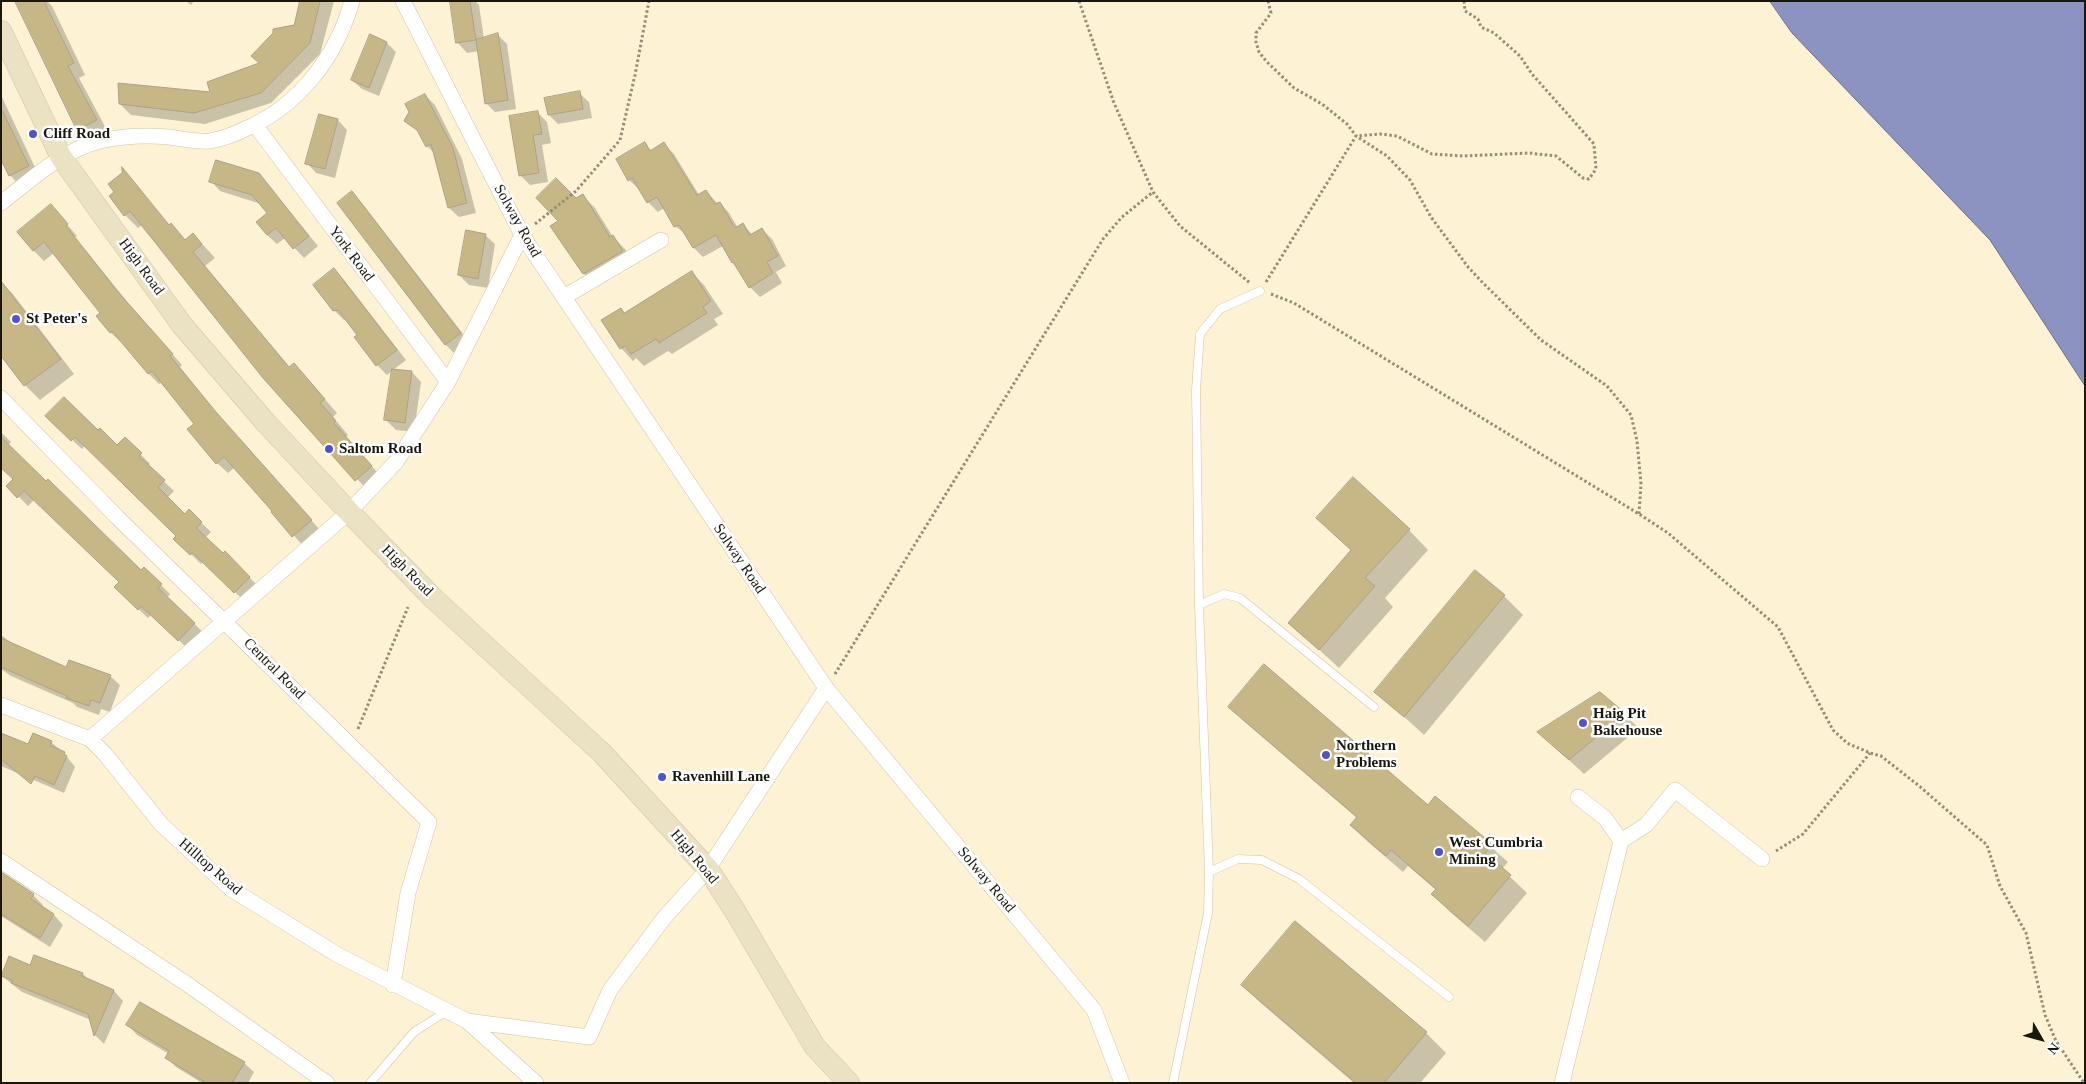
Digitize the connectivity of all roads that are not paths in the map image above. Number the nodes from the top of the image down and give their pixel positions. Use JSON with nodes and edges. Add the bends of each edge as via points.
{"nodes":[{"id":1,"x":352,"y":1,"type":"edge"},
{"id":2,"x":403,"y":1,"type":"edge"},
{"id":3,"x":1,"y":31,"type":"edge"},
{"id":4,"x":255,"y":125,"type":"junction"},
{"id":5,"x":61,"y":156,"type":"junction"},
{"id":6,"x":1,"y":203,"type":"edge"},
{"id":7,"x":522,"y":235,"type":"junction"},
{"id":8,"x":661,"y":240,"type":"dead end"},
{"id":9,"x":1260,"y":291,"type":"road end"},
{"id":10,"x":564,"y":297,"type":"junction"},
{"id":11,"x":448,"y":382,"type":"junction"},
{"id":12,"x":1,"y":398,"type":"edge"},
{"id":13,"x":349,"y":512,"type":"junction"},
{"id":14,"x":1199,"y":605,"type":"junction"},
{"id":15,"x":225,"y":621,"type":"junction"},
{"id":16,"x":826,"y":688,"type":"junction"},
{"id":17,"x":1,"y":705,"type":"edge"},
{"id":18,"x":1374,"y":707,"type":"dead end"},
{"id":19,"x":90,"y":739,"type":"junction"},
{"id":20,"x":1578,"y":797,"type":"dead end"},
{"id":21,"x":1621,"y":841,"type":"junction"},
{"id":22,"x":1762,"y":859,"type":"road end"},
{"id":23,"x":1,"y":861,"type":"edge"},
{"id":24,"x":708,"y":869,"type":"junction"},
{"id":25,"x":1209,"y":872,"type":"junction"},
{"id":26,"x":393,"y":985,"type":"junction"},
{"id":27,"x":1449,"y":997,"type":"dead end"},
{"id":28,"x":447,"y":1011,"type":"junction"},
{"id":29,"x":466,"y":1021,"type":"junction"},
{"id":30,"x":845,"y":1082,"type":"edge"},
{"id":31,"x":327,"y":1083,"type":"edge"},
{"id":32,"x":370,"y":1083,"type":"edge"},
{"id":33,"x":536,"y":1083,"type":"edge"},
{"id":34,"x":1122,"y":1083,"type":"edge"},
{"id":35,"x":1173,"y":1083,"type":"edge"},
{"id":36,"x":1562,"y":1083,"type":"edge"}],
"edges":[{"from":1,"to":4,"type":"street","via":[[336,45],[309,84]]},
{"from":2,"to":7,"type":"street","name":"Solway Road"},
{"from":3,"to":5,"type":"street","name":"High Road"},
{"from":4,"to":5,"type":"street","via":[[211,141],[122,136]]},
{"from":4,"to":11,"type":"street","name":"York Road"},
{"from":5,"to":6,"type":"street"},
{"from":5,"to":13,"type":"street","name":"High Road","via":[[182,325],[266,423]]},
{"from":7,"to":10,"type":"street","name":"Solway Road"},
{"from":7,"to":11,"type":"street"},
{"from":8,"to":10,"type":"street"},
{"from":9,"to":14,"type":"lane","via":[[1220,309],[1200,334],[1196,390]]},
{"from":10,"to":16,"type":"street","name":"Solway Road"},
{"from":11,"to":13,"type":"street","via":[[396,462]]},
{"from":12,"to":15,"type":"street","name":"Central Road"},
{"from":13,"to":15,"type":"street"},
{"from":13,"to":24,"type":"street","name":"High Road","via":[[433,598],[602,752]]},
{"from":14,"to":18,"type":"lane","via":[[1224,594],[1240,598]]},
{"from":14,"to":25,"type":"lane"},
{"from":15,"to":19,"type":"street"},
{"from":15,"to":26,"type":"street","name":"Central Road","via":[[430,822],[408,893]]},
{"from":16,"to":24,"type":"street"},
{"from":16,"to":34,"type":"street","name":"Solway Road","via":[[1094,1010]]},
{"from":17,"to":19,"type":"street","name":"Hilltop Road"},
{"from":19,"to":26,"type":"street","name":"Hilltop Road","via":[[161,824],[231,888],[338,956]]},
{"from":20,"to":21,"type":"street","via":[[1605,818]]},
{"from":21,"to":22,"type":"street","via":[[1646,825],[1674,790]]},
{"from":21,"to":36,"type":"street"},
{"from":23,"to":31,"type":"street"},
{"from":24,"to":29,"type":"street","name":"Hilltop Road","via":[[664,918],[610,990],[589,1037]]},
{"from":24,"to":30,"type":"street","name":"High Road","via":[[815,1047]]},
{"from":25,"to":27,"type":"lane","via":[[1238,859],[1262,860],[1299,879]]},
{"from":25,"to":35,"type":"lane","via":[[1208,913]]},
{"from":26,"to":28,"type":"street","name":"Hilltop Road"},
{"from":28,"to":29,"type":"street","name":"Hilltop Road"},
{"from":28,"to":32,"type":"lane","via":[[414,1032]]},
{"from":29,"to":33,"type":"street","name":"Hilltop Road"}]}
